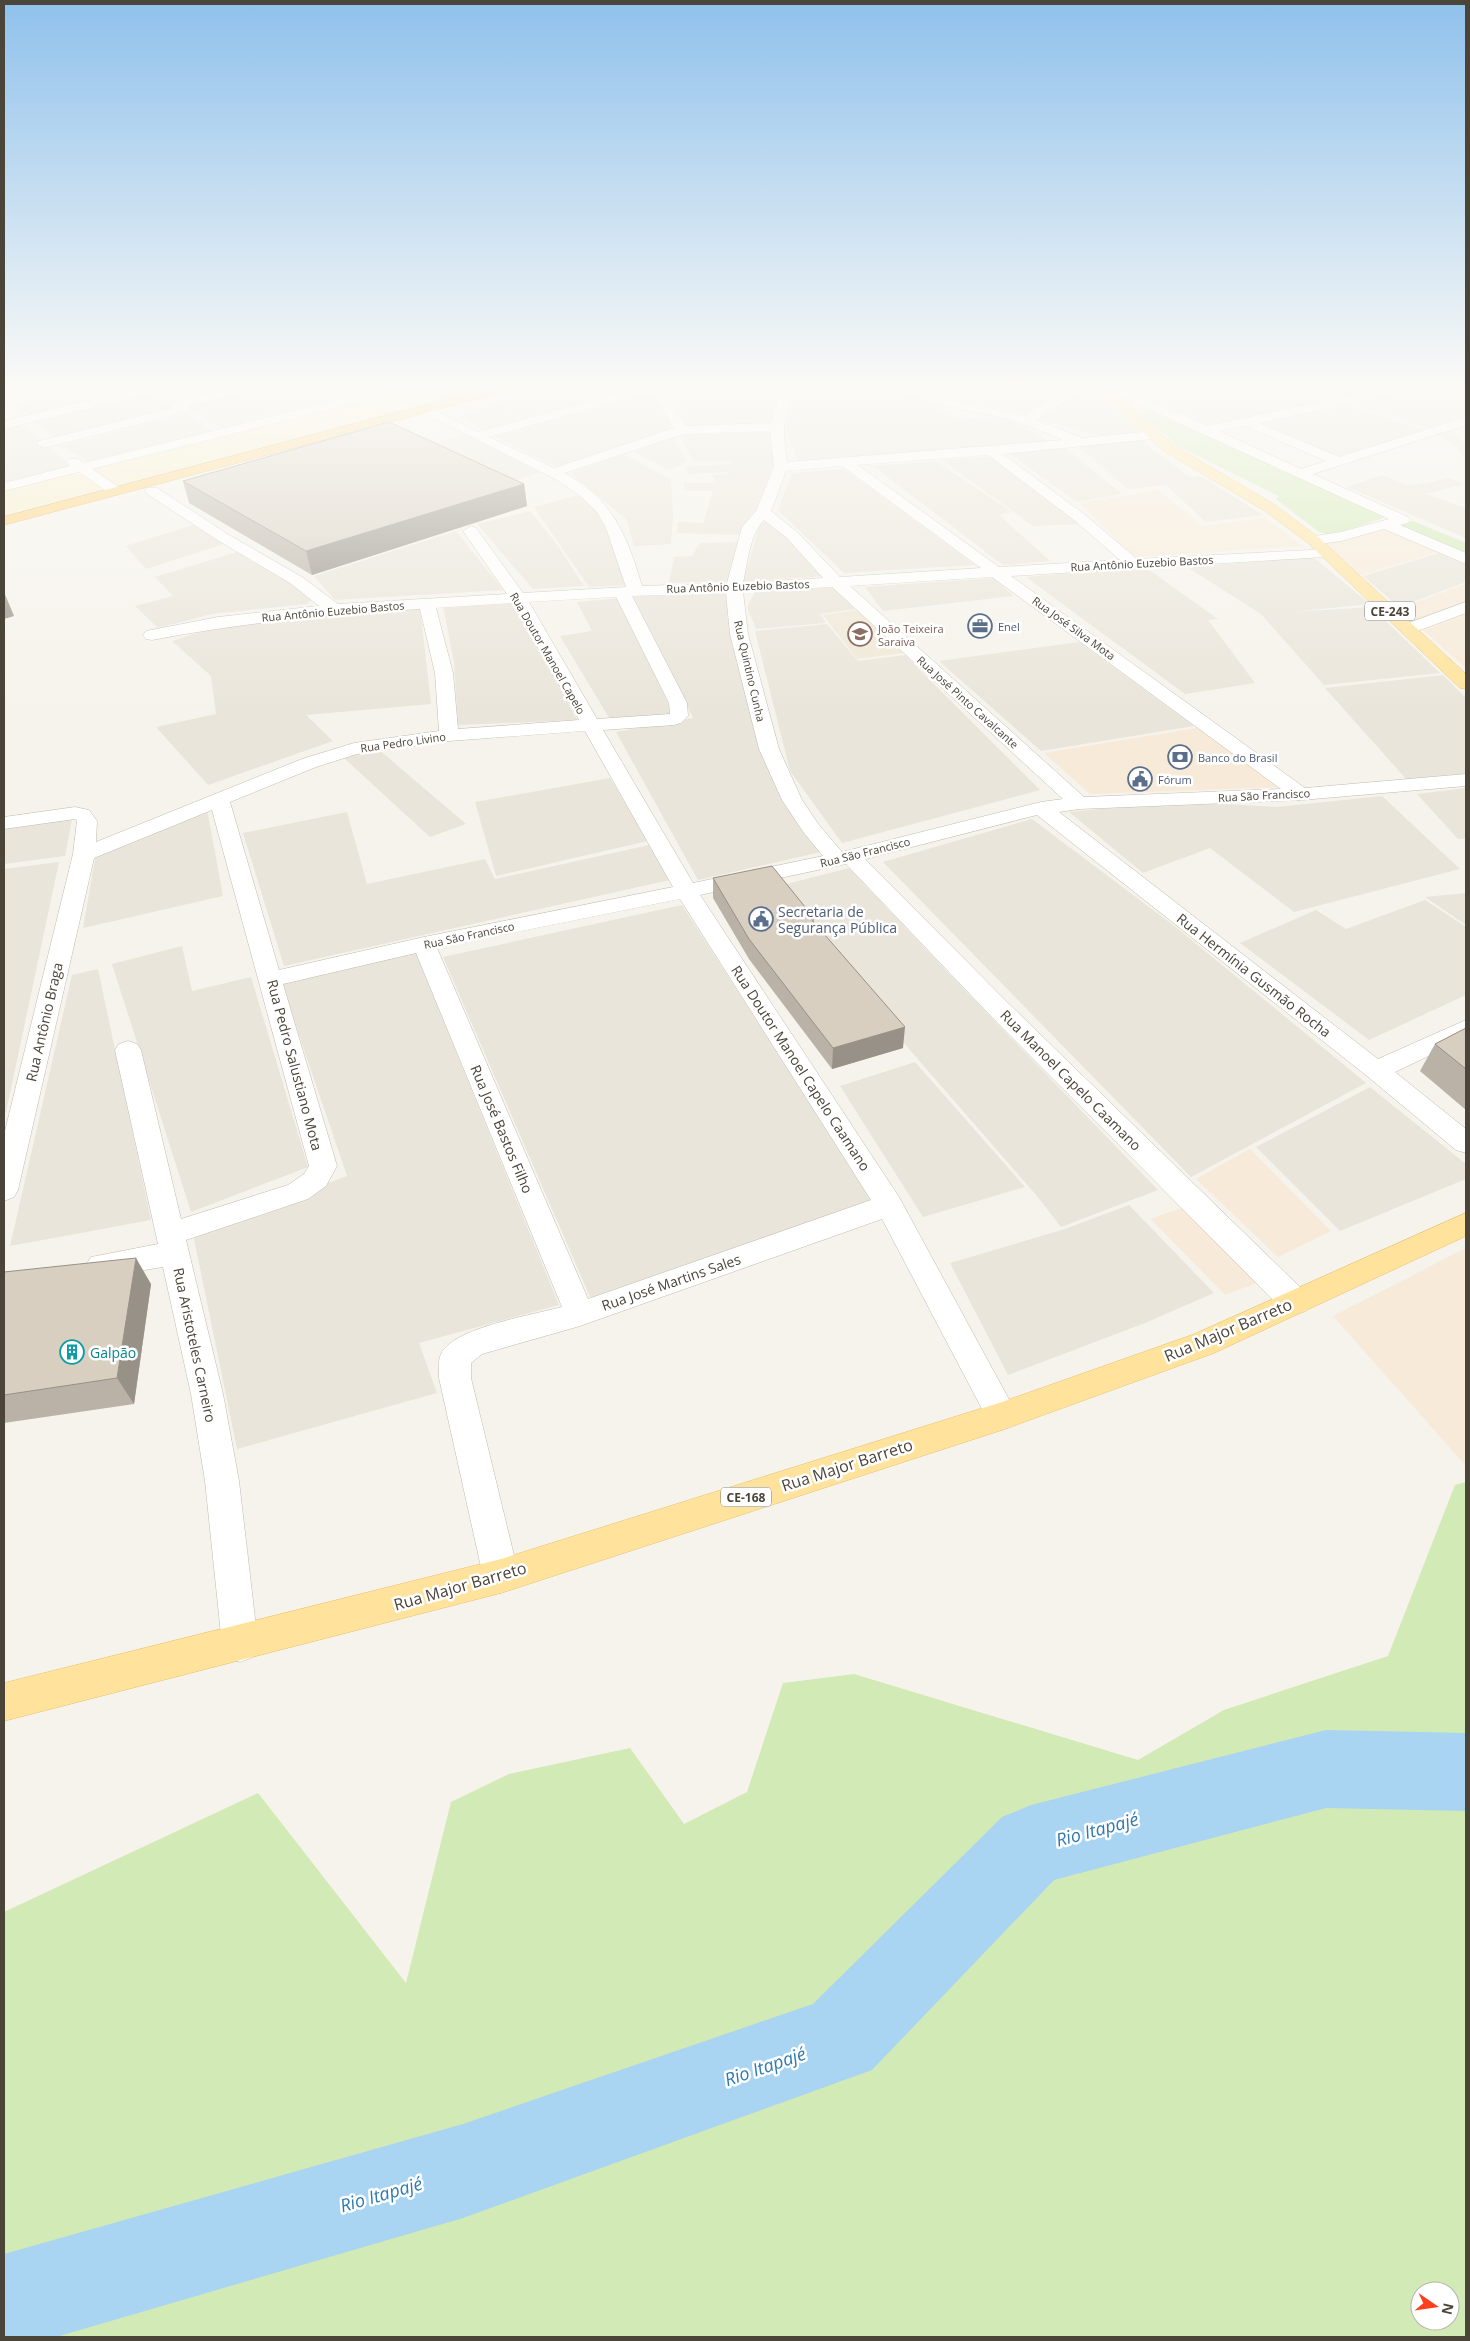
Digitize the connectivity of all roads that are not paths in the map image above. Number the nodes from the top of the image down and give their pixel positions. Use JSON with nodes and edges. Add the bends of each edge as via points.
{"nodes":[{"id":1,"x":99,"y":495,"type":"edge"},
{"id":2,"x":137,"y":495,"type":"edge"},
{"id":3,"x":159,"y":495,"type":"edge"},
{"id":4,"x":587,"y":495,"type":"edge"},
{"id":5,"x":769,"y":495,"type":"edge"},
{"id":6,"x":891,"y":495,"type":"edge"},
{"id":7,"x":1050,"y":495,"type":"edge"},
{"id":8,"x":1249,"y":495,"type":"edge"},
{"id":9,"x":1350,"y":495,"type":"edge"},
{"id":10,"x":762,"y":512,"type":"junction"},
{"id":11,"x":4,"y":520,"type":"edge"},
{"id":12,"x":1403,"y":520,"type":"junction"},
{"id":13,"x":1387,"y":525,"type":"junction"},
{"id":14,"x":471,"y":531,"type":"dead end"},
{"id":15,"x":4,"y":533,"type":"edge"},
{"id":16,"x":1313,"y":540,"type":"junction"},
{"id":17,"x":1466,"y":547,"type":"edge"},
{"id":18,"x":1325,"y":552,"type":"junction"},
{"id":19,"x":1466,"y":558,"type":"edge"},
{"id":20,"x":1133,"y":563,"type":"junction"},
{"id":21,"x":996,"y":571,"type":"junction"},
{"id":22,"x":835,"y":581,"type":"junction"},
{"id":23,"x":734,"y":588,"type":"junction"},
{"id":24,"x":628,"y":591,"type":"junction"},
{"id":25,"x":519,"y":599,"type":"junction"},
{"id":26,"x":428,"y":604,"type":"junction"},
{"id":27,"x":1466,"y":607,"type":"edge"},
{"id":28,"x":334,"y":609,"type":"junction"},
{"id":29,"x":1409,"y":629,"type":"junction"},
{"id":30,"x":152,"y":635,"type":"dead end"},
{"id":31,"x":1466,"y":684,"type":"edge"},
{"id":32,"x":590,"y":726,"type":"junction"},
{"id":33,"x":449,"y":735,"type":"junction"},
{"id":34,"x":1466,"y":780,"type":"edge"},
{"id":35,"x":1301,"y":794,"type":"junction"},
{"id":36,"x":219,"y":799,"type":"junction"},
{"id":37,"x":1080,"y":803,"type":"junction"},
{"id":38,"x":1041,"y":808,"type":"junction"},
{"id":39,"x":4,"y":823,"type":"edge"},
{"id":40,"x":84,"y":854,"type":"junction"},
{"id":41,"x":844,"y":858,"type":"junction"},
{"id":42,"x":686,"y":890,"type":"junction"},
{"id":43,"x":424,"y":944,"type":"junction"},
{"id":44,"x":271,"y":979,"type":"junction"},
{"id":45,"x":1466,"y":1028,"type":"edge"},
{"id":46,"x":128,"y":1050,"type":"dead end"},
{"id":47,"x":1376,"y":1070,"type":"junction"},
{"id":48,"x":1466,"y":1143,"type":"edge"},
{"id":49,"x":4,"y":1190,"type":"edge"},
{"id":50,"x":889,"y":1205,"type":"junction"},
{"id":51,"x":1466,"y":1224,"type":"edge"},
{"id":52,"x":173,"y":1244,"type":"junction"},
{"id":53,"x":71,"y":1270,"type":"edge"},
{"id":54,"x":1295,"y":1302,"type":"junction"},
{"id":55,"x":580,"y":1314,"type":"junction"},
{"id":56,"x":1002,"y":1416,"type":"junction"},
{"id":57,"x":501,"y":1576,"type":"junction"},
{"id":58,"x":240,"y":1644,"type":"junction"},
{"id":59,"x":4,"y":1702,"type":"edge"}],
"edges":[{"from":1,"to":11,"type":"highway"},
{"from":2,"to":15,"type":"highway"},
{"from":3,"to":28,"type":"street","via":[[296,580]]},
{"from":4,"to":24,"type":"street","via":[[602,509],[615,532],[625,556]]},
{"from":5,"to":10,"type":"street","name":"Rua Quintino Cunha"},
{"from":6,"to":21,"type":"street","name":"Rua José Silva Mota"},
{"from":7,"to":20,"type":"street"},
{"from":8,"to":16,"type":"main road","number":"CE-243"},
{"from":9,"to":12,"type":"street"},
{"from":10,"to":22,"type":"street","name":"Rua José Pinto Cavalcante","via":[[792,535]]},
{"from":10,"to":23,"type":"street","name":"Rua Quintino Cunha","via":[[749,527]]},
{"from":12,"to":13,"type":"street"},
{"from":12,"to":17,"type":"street"},
{"from":13,"to":16,"type":"street"},
{"from":13,"to":19,"type":"street"},
{"from":14,"to":25,"type":"street","name":"Rua Doutor Manoel Capelo"},
{"from":16,"to":18,"type":"main road","number":"CE-243"},
{"from":18,"to":20,"type":"street","name":"Rua Antônio Euzebio Bastos"},
{"from":18,"to":29,"type":"main road","number":"CE-243"},
{"from":20,"to":21,"type":"street","name":"Rua Antônio Euzebio Bastos"},
{"from":21,"to":22,"type":"street","name":"Rua Antônio Euzebio Bastos"},
{"from":21,"to":35,"type":"street","name":"Rua José Silva Mota"},
{"from":22,"to":23,"type":"street","name":"Rua Antônio Euzebio Bastos"},
{"from":22,"to":37,"type":"street","name":"Rua José Pinto Cavalcante"},
{"from":23,"to":24,"type":"street","name":"Rua Antônio Euzebio Bastos"},
{"from":23,"to":41,"type":"street","name":"Rua Quintino Cunha","via":[[739,634],[768,749],[792,800],[811,829]]},
{"from":24,"to":25,"type":"street","name":"Rua Antônio Euzebio Bastos"},
{"from":24,"to":32,"type":"street","name":"Rua Pedro Livino","via":[[678,704],[679,716]]},
{"from":25,"to":26,"type":"street","name":"Rua Antônio Euzebio Bastos"},
{"from":25,"to":32,"type":"street","name":"Rua Doutor Manoel Capelo"},
{"from":26,"to":28,"type":"street","name":"Rua Antônio Euzebio Bastos"},
{"from":26,"to":33,"type":"street","via":[[444,673]]},
{"from":27,"to":29,"type":"street"},
{"from":28,"to":30,"type":"street","name":"Rua Antônio Euzebio Bastos","via":[[218,622]]},
{"from":29,"to":31,"type":"main road","number":"CE-243"},
{"from":32,"to":33,"type":"street","name":"Rua Pedro Livino"},
{"from":32,"to":42,"type":"street","name":"Rua Doutor Manoel Capelo Caamano"},
{"from":33,"to":36,"type":"street","name":"Rua Pedro Livino","via":[[354,749]]},
{"from":34,"to":35,"type":"street","name":"Rua São Francisco"},
{"from":35,"to":37,"type":"street","name":"Rua São Francisco"},
{"from":36,"to":40,"type":"street","name":"Rua Pedro Livino"},
{"from":36,"to":44,"type":"street","name":"Rua Pedro Salustiano Mota"},
{"from":37,"to":38,"type":"street","name":"Rua São Francisco"},
{"from":38,"to":41,"type":"street","name":"Rua São Francisco"},
{"from":38,"to":47,"type":"street","name":"Rua Hermínia Gusmão Rocha"},
{"from":39,"to":40,"type":"street","name":"Rua Antônio Braga","via":[[82,814],[87,821]]},
{"from":40,"to":49,"type":"street","name":"Rua Antônio Braga"},
{"from":41,"to":42,"type":"street","name":"Rua São Francisco"},
{"from":41,"to":54,"type":"street","name":"Rua Manoel Capelo Caamano"},
{"from":42,"to":43,"type":"street","name":"Rua São Francisco"},
{"from":42,"to":50,"type":"street","name":"Rua Doutor Manoel Capelo Caamano"},
{"from":43,"to":44,"type":"street","name":"Rua São Francisco"},
{"from":43,"to":55,"type":"street","name":"Rua José Bastos Filho"},
{"from":44,"to":52,"type":"street","name":"Rua Pedro Salustiano Mota","via":[[323,1166],[321,1175],[298,1192]]},
{"from":45,"to":47,"type":"street"},
{"from":46,"to":52,"type":"street","name":"Rua Aristoteles Carneiro"},
{"from":47,"to":48,"type":"street","name":"Rua Hermínia Gusmão Rocha"},
{"from":50,"to":55,"type":"street","name":"Rua José Martins Sales"},
{"from":50,"to":56,"type":"street","name":"Rua Doutor Manoel Capelo Caamano"},
{"from":51,"to":54,"type":"main road","name":"Rua Major Barreto","number":"CE-168"},
{"from":52,"to":53,"type":"street","name":"Rua Pedro Salustiano Mota"},
{"from":52,"to":58,"type":"street","name":"Rua Aristoteles Carneiro","via":[[207,1394],[222,1481]]},
{"from":54,"to":56,"type":"main road","name":"Rua Major Barreto","number":"CE-168","via":[[1203,1344]]},
{"from":55,"to":57,"type":"street","name":"Rua José Martins Sales","via":[[472,1344],[455,1358],[455,1378]]},
{"from":56,"to":57,"type":"main road","name":"Rua Major Barreto","number":"CE-168"},
{"from":57,"to":58,"type":"main road","name":"Rua Major Barreto","number":"CE-168"},
{"from":58,"to":59,"type":"main road","name":"Rua Major Barreto","number":"CE-168"}]}
